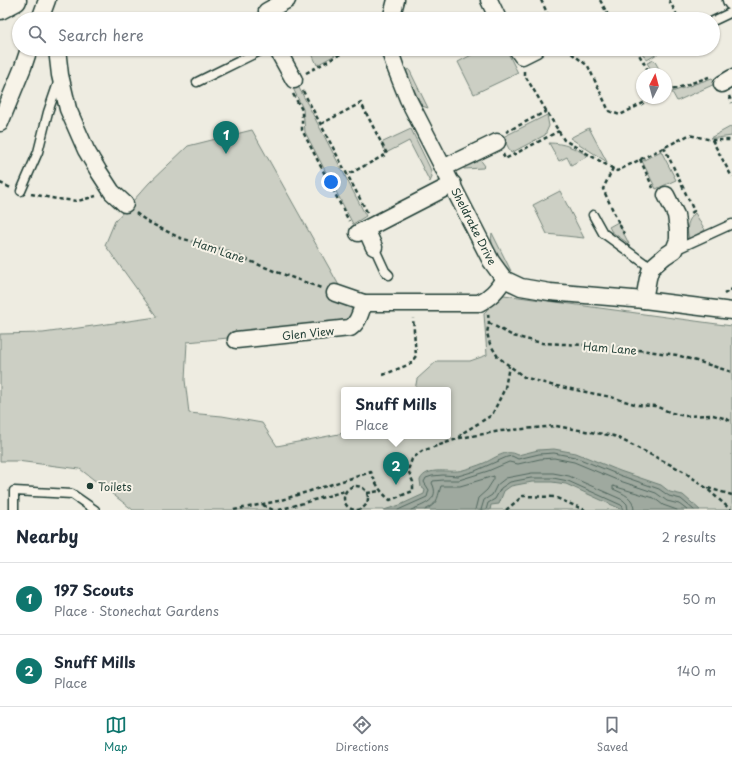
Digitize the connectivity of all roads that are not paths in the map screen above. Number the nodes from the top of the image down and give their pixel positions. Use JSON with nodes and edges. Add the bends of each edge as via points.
{"nodes":[{"id":1,"x":14,"y":0,"type":"edge"},
{"id":2,"x":47,"y":0,"type":"edge"},
{"id":3,"x":287,"y":0,"type":"edge"},
{"id":4,"x":396,"y":0,"type":"edge"},
{"id":5,"x":489,"y":0,"type":"edge"},
{"id":6,"x":0,"y":8,"type":"edge"},
{"id":7,"x":265,"y":10,"type":"edge"},
{"id":8,"x":43,"y":12,"type":"edge"},
{"id":9,"x":51,"y":12,"type":"edge"},
{"id":10,"x":392,"y":12,"type":"edge"},
{"id":11,"x":493,"y":12,"type":"edge"},
{"id":12,"x":732,"y":12,"type":"edge"},
{"id":13,"x":720,"y":18,"type":"edge"},
{"id":14,"x":27,"y":56,"type":"edge"},
{"id":15,"x":58,"y":56,"type":"edge"},
{"id":16,"x":250,"y":56,"type":"edge"},
{"id":17,"x":280,"y":56,"type":"edge"},
{"id":18,"x":391,"y":56,"type":"edge"},
{"id":19,"x":60,"y":75,"type":"junction"},
{"id":20,"x":197,"y":82,"type":"dead end"},
{"id":21,"x":294,"y":83,"type":"road end"},
{"id":22,"x":0,"y":123,"type":"edge"},
{"id":23,"x":497,"y":142,"type":"road end"},
{"id":24,"x":443,"y":168,"type":"junction"},
{"id":25,"x":452,"y":184,"type":"junction"},
{"id":26,"x":665,"y":190,"type":"road end"},
{"id":27,"x":21,"y":191,"type":"road end"},
{"id":28,"x":126,"y":204,"type":"road end"},
{"id":29,"x":593,"y":215,"type":"dead end"},
{"id":30,"x":732,"y":224,"type":"edge"},
{"id":31,"x":374,"y":247,"type":"joint"},
{"id":32,"x":674,"y":250,"type":"junction"},
{"id":33,"x":651,"y":268,"type":"junction"},
{"id":34,"x":389,"y":275,"type":"dead end"},
{"id":35,"x":504,"y":279,"type":"junction"},
{"id":36,"x":335,"y":293,"type":"road end"},
{"id":37,"x":644,"y":300,"type":"junction"},
{"id":38,"x":364,"y":303,"type":"junction"},
{"id":39,"x":732,"y":311,"type":"edge"},
{"id":40,"x":236,"y":340,"type":"dead end"},
{"id":41,"x":14,"y":510,"type":"edge"},
{"id":42,"x":96,"y":510,"type":"edge"}],
"edges":[{"from":1,"to":6,"type":"main road"},
{"from":2,"to":8,"type":"street"},
{"from":2,"to":9,"type":"street"},
{"from":3,"to":7,"type":"street"},
{"from":4,"to":10,"type":"street"},
{"from":5,"to":11,"type":"street"},
{"from":12,"to":13,"type":"lane"},
{"from":14,"to":22,"type":"street"},
{"from":15,"to":19,"type":"street"},
{"from":16,"to":20,"type":"lane"},
{"from":17,"to":21,"type":"street"},
{"from":18,"to":24,"type":"street","name":"Sheldrake Drive","via":[[403,102]]},
{"from":19,"to":27,"type":"lane","via":[[38,152]]},
{"from":19,"to":28,"type":"street","via":[[68,109],[86,150],[112,192]]},
{"from":23,"to":24,"type":"street"},
{"from":24,"to":25,"type":"street","name":"Sheldrake Drive"},
{"from":25,"to":31,"type":"street","via":[[366,229]]},
{"from":25,"to":35,"type":"street","name":"Sheldrake Drive","via":[[477,245]]},
{"from":26,"to":32,"type":"street","via":[[676,215],[678,240]]},
{"from":29,"to":33,"type":"lane","via":[[602,233]]},
{"from":30,"to":32,"type":"lane"},
{"from":31,"to":34,"type":"lane"},
{"from":32,"to":33,"type":"street"},
{"from":33,"to":37,"type":"street"},
{"from":35,"to":37,"type":"street","name":"Sheldrake Drive","via":[[521,287],[550,292]]},
{"from":35,"to":38,"type":"street","via":[[495,293],[478,303]]},
{"from":36,"to":38,"type":"street"},
{"from":37,"to":39,"type":"street","name":"Sheldrake Drive"},
{"from":38,"to":40,"type":"street","name":"Glen View","via":[[355,325],[350,328]]},
{"from":41,"to":42,"type":"lane","via":[[14,491],[72,494]]}]}
